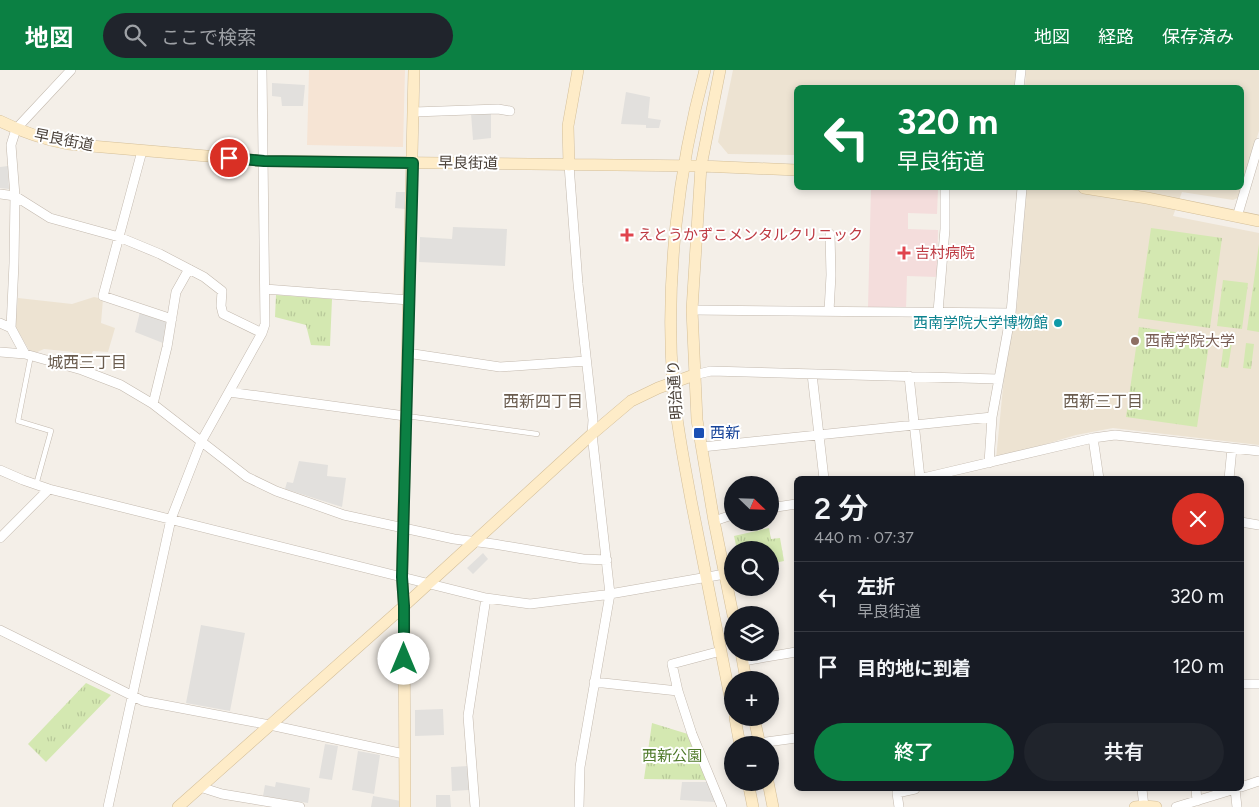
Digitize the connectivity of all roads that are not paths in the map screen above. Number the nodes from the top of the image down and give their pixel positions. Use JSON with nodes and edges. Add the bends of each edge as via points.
{"nodes":[{"id":1,"x":56,"y":70,"type":"edge"},
{"id":2,"x":262,"y":70,"type":"edge"},
{"id":3,"x":414,"y":70,"type":"edge"},
{"id":4,"x":578,"y":70,"type":"edge"},
{"id":5,"x":705,"y":70,"type":"edge"},
{"id":6,"x":720,"y":70,"type":"edge"},
{"id":7,"x":1021,"y":70,"type":"edge"},
{"id":8,"x":67,"y":73,"type":"edge"},
{"id":9,"x":1019,"y":85,"type":"edge"},
{"id":10,"x":510,"y":111,"type":"dead end"},
{"id":11,"x":414,"y":112,"type":"junction"},
{"id":12,"x":0,"y":121,"type":"edge"},
{"id":13,"x":16,"y":129,"type":"junction"},
{"id":14,"x":1259,"y":143,"type":"edge"},
{"id":15,"x":142,"y":151,"type":"junction"},
{"id":16,"x":264,"y":161,"type":"junction"},
{"id":17,"x":413,"y":163,"type":"junction"},
{"id":18,"x":569,"y":165,"type":"junction"},
{"id":19,"x":701,"y":166,"type":"junction"},
{"id":20,"x":684,"y":167,"type":"junction"},
{"id":21,"x":794,"y":170,"type":"edge"},
{"id":22,"x":945,"y":190,"type":"edge"},
{"id":23,"x":1022,"y":190,"type":"edge"},
{"id":24,"x":1097,"y":190,"type":"edge"},
{"id":25,"x":0,"y":194,"type":"edge"},
{"id":26,"x":15,"y":196,"type":"junction"},
{"id":27,"x":1237,"y":216,"type":"junction"},
{"id":28,"x":1259,"y":221,"type":"edge"},
{"id":29,"x":830,"y":234,"type":"dead end"},
{"id":30,"x":119,"y":237,"type":"junction"},
{"id":31,"x":189,"y":269,"type":"junction"},
{"id":32,"x":265,"y":289,"type":"junction"},
{"id":33,"x":409,"y":300,"type":"junction"},
{"id":34,"x":692,"y":310,"type":"junction"},
{"id":35,"x":830,"y":311,"type":"junction"},
{"id":36,"x":938,"y":312,"type":"junction"},
{"id":37,"x":1011,"y":313,"type":"junction"},
{"id":38,"x":172,"y":319,"type":"junction"},
{"id":39,"x":0,"y":323,"type":"edge"},
{"id":40,"x":11,"y":328,"type":"junction"},
{"id":41,"x":262,"y":333,"type":"junction"},
{"id":42,"x":0,"y":352,"type":"edge"},
{"id":43,"x":28,"y":354,"type":"junction"},
{"id":44,"x":407,"y":354,"type":"junction"},
{"id":45,"x":586,"y":361,"type":"junction"},
{"id":46,"x":812,"y":374,"type":"junction"},
{"id":47,"x":694,"y":376,"type":"junction"},
{"id":48,"x":909,"y":376,"type":"junction"},
{"id":49,"x":998,"y":379,"type":"junction"},
{"id":50,"x":673,"y":383,"type":"junction"},
{"id":51,"x":229,"y":392,"type":"junction"},
{"id":52,"x":153,"y":404,"type":"junction"},
{"id":53,"x":405,"y":416,"type":"junction"},
{"id":54,"x":992,"y":417,"type":"junction"},
{"id":55,"x":913,"y":425,"type":"junction"},
{"id":56,"x":537,"y":434,"type":"dead end"},
{"id":57,"x":592,"y":434,"type":"junction"},
{"id":58,"x":819,"y":435,"type":"junction"},
{"id":59,"x":1093,"y":438,"type":"junction"},
{"id":60,"x":201,"y":442,"type":"junction"},
{"id":61,"x":702,"y":447,"type":"junction"},
{"id":62,"x":1232,"y":448,"type":"junction"},
{"id":63,"x":1259,"y":451,"type":"edge"},
{"id":64,"x":989,"y":463,"type":"junction"},
{"id":65,"x":0,"y":470,"type":"edge"},
{"id":66,"x":824,"y":476,"type":"edge"},
{"id":67,"x":920,"y":476,"type":"edge"},
{"id":68,"x":933,"y":476,"type":"edge"},
{"id":69,"x":1099,"y":476,"type":"edge"},
{"id":70,"x":1229,"y":476,"type":"edge"},
{"id":71,"x":36,"y":484,"type":"junction"},
{"id":72,"x":49,"y":489,"type":"junction"},
{"id":73,"x":794,"y":504,"type":"edge"},
{"id":74,"x":779,"y":507,"type":"edge"},
{"id":75,"x":724,"y":518,"type":"edge"},
{"id":76,"x":171,"y":519,"type":"junction"},
{"id":77,"x":714,"y":521,"type":"junction"},
{"id":78,"x":1244,"y":522,"type":"edge"},
{"id":79,"x":1259,"y":525,"type":"edge"},
{"id":80,"x":403,"y":527,"type":"junction"},
{"id":81,"x":0,"y":538,"type":"edge"},
{"id":82,"x":472,"y":542,"type":"junction"},
{"id":83,"x":607,"y":560,"type":"junction"},
{"id":84,"x":724,"y":569,"type":"edge"},
{"id":85,"x":724,"y":574,"type":"edge"},
{"id":86,"x":402,"y":577,"type":"junction"},
{"id":87,"x":705,"y":578,"type":"junction"},
{"id":88,"x":428,"y":584,"type":"junction"},
{"id":89,"x":610,"y":594,"type":"junction"},
{"id":90,"x":486,"y":598,"type":"junction"},
{"id":91,"x":404,"y":606,"type":"junction"},
{"id":92,"x":0,"y":630,"type":"edge"},
{"id":93,"x":721,"y":651,"type":"junction"},
{"id":94,"x":794,"y":652,"type":"edge"},
{"id":95,"x":779,"y":654,"type":"edge"},
{"id":96,"x":725,"y":671,"type":"edge"},
{"id":97,"x":594,"y":682,"type":"junction"},
{"id":98,"x":1244,"y":684,"type":"edge"},
{"id":99,"x":1259,"y":684,"type":"edge"},
{"id":100,"x":678,"y":691,"type":"junction"},
{"id":101,"x":132,"y":696,"type":"junction"},
{"id":102,"x":270,"y":725,"type":"junction"},
{"id":103,"x":794,"y":738,"type":"edge"},
{"id":104,"x":779,"y":741,"type":"edge"},
{"id":105,"x":404,"y":754,"type":"junction"},
{"id":106,"x":1259,"y":781,"type":"edge"},
{"id":107,"x":1244,"y":786,"type":"edge"},
{"id":108,"x":200,"y":787,"type":"junction"},
{"id":109,"x":750,"y":791,"type":"edge"},
{"id":110,"x":770,"y":791,"type":"edge"},
{"id":111,"x":906,"y":791,"type":"edge"},
{"id":112,"x":1142,"y":791,"type":"edge"},
{"id":113,"x":1196,"y":791,"type":"edge"},
{"id":114,"x":1229,"y":791,"type":"edge"},
{"id":115,"x":1235,"y":791,"type":"edge"},
{"id":116,"x":1197,"y":801,"type":"junction"},
{"id":117,"x":108,"y":807,"type":"edge"},
{"id":118,"x":178,"y":807,"type":"edge"},
{"id":119,"x":300,"y":807,"type":"edge"},
{"id":120,"x":405,"y":807,"type":"edge"},
{"id":121,"x":475,"y":807,"type":"edge"},
{"id":122,"x":579,"y":807,"type":"edge"},
{"id":123,"x":722,"y":807,"type":"edge"},
{"id":124,"x":753,"y":807,"type":"edge"},
{"id":125,"x":773,"y":807,"type":"edge"},
{"id":126,"x":899,"y":807,"type":"edge"},
{"id":127,"x":1145,"y":807,"type":"edge"},
{"id":128,"x":1176,"y":807,"type":"edge"},
{"id":129,"x":1237,"y":807,"type":"edge"}],
"edges":[{"from":1,"to":8,"type":"street"},
{"from":2,"to":16,"type":"street"},
{"from":3,"to":11,"type":"street"},
{"from":4,"to":18,"type":"street","via":[[568,126]]},
{"from":5,"to":20,"type":"street","name":"明治通り"},
{"from":6,"to":19,"type":"street","name":"明治通り"},
{"from":7,"to":9,"type":"street"},
{"from":8,"to":13,"type":"street"},
{"from":10,"to":11,"type":"street"},
{"from":11,"to":17,"type":"street"},
{"from":12,"to":13,"type":"street","name":"早良街道"},
{"from":13,"to":15,"type":"street","name":"早良街道","via":[[68,144]]},
{"from":13,"to":26,"type":"street","via":[[11,145]]},
{"from":14,"to":27,"type":"street"},
{"from":15,"to":16,"type":"street","name":"早良街道"},
{"from":15,"to":30,"type":"street"},
{"from":16,"to":17,"type":"street","name":"早良街道"},
{"from":16,"to":32,"type":"street"},
{"from":17,"to":18,"type":"street","name":"早良街道"},
{"from":17,"to":33,"type":"street"},
{"from":18,"to":20,"type":"street","name":"早良街道"},
{"from":18,"to":45,"type":"street"},
{"from":19,"to":20,"type":"street","name":"早良街道"},
{"from":19,"to":21,"type":"street","name":"早良街道"},
{"from":19,"to":34,"type":"street","name":"明治通り"},
{"from":20,"to":50,"type":"street","name":"明治通り","via":[[670,314]]},
{"from":22,"to":36,"type":"street","via":[[946,229]]},
{"from":23,"to":37,"type":"street"},
{"from":24,"to":27,"type":"street"},
{"from":25,"to":26,"type":"street"},
{"from":26,"to":30,"type":"street","via":[[50,218]]},
{"from":26,"to":40,"type":"street"},
{"from":27,"to":28,"type":"street"},
{"from":29,"to":35,"type":"street"},
{"from":30,"to":31,"type":"street"},
{"from":30,"to":38,"type":"street","via":[[103,296]]},
{"from":31,"to":38,"type":"street","via":[[176,292]]},
{"from":31,"to":41,"type":"street","via":[[222,291],[223,314]]},
{"from":32,"to":33,"type":"street"},
{"from":32,"to":41,"type":"street","via":[[266,324]]},
{"from":33,"to":44,"type":"street"},
{"from":34,"to":35,"type":"street"},
{"from":34,"to":47,"type":"street","name":"明治通り"},
{"from":35,"to":36,"type":"street"},
{"from":36,"to":37,"type":"street"},
{"from":37,"to":49,"type":"street"},
{"from":38,"to":52,"type":"street"},
{"from":39,"to":40,"type":"street"},
{"from":40,"to":43,"type":"street"},
{"from":41,"to":51,"type":"street"},
{"from":42,"to":43,"type":"street"},
{"from":43,"to":52,"type":"street","via":[[121,385]]},
{"from":43,"to":71,"type":"lane","via":[[18,420],[51,431]]},
{"from":44,"to":45,"type":"street","via":[[500,368]]},
{"from":44,"to":53,"type":"street"},
{"from":45,"to":57,"type":"street"},
{"from":46,"to":47,"type":"street","via":[[711,371]]},
{"from":46,"to":48,"type":"street"},
{"from":46,"to":58,"type":"street"},
{"from":47,"to":50,"type":"street"},
{"from":47,"to":61,"type":"street","name":"明治通り"},
{"from":48,"to":49,"type":"street"},
{"from":48,"to":55,"type":"street"},
{"from":49,"to":54,"type":"street"},
{"from":50,"to":57,"type":"street","via":[[631,401]]},
{"from":50,"to":87,"type":"street","name":"明治通り","via":[[677,424]]},
{"from":51,"to":53,"type":"street"},
{"from":51,"to":60,"type":"street"},
{"from":52,"to":60,"type":"street"},
{"from":53,"to":56,"type":"lane"},
{"from":53,"to":80,"type":"street"},
{"from":54,"to":55,"type":"street"},
{"from":54,"to":64,"type":"street"},
{"from":55,"to":58,"type":"street"},
{"from":55,"to":67,"type":"street"},
{"from":57,"to":82,"type":"street"},
{"from":57,"to":83,"type":"street"},
{"from":58,"to":61,"type":"street"},
{"from":58,"to":66,"type":"street"},
{"from":59,"to":62,"type":"street","via":[[1115,435]]},
{"from":59,"to":64,"type":"street"},
{"from":59,"to":69,"type":"street"},
{"from":60,"to":76,"type":"street"},
{"from":60,"to":80,"type":"street","via":[[247,478],[344,515]]},
{"from":61,"to":77,"type":"street","name":"明治通り"},
{"from":62,"to":63,"type":"street"},
{"from":62,"to":70,"type":"street"},
{"from":64,"to":68,"type":"street"},
{"from":65,"to":71,"type":"street"},
{"from":71,"to":72,"type":"street"},
{"from":72,"to":76,"type":"street"},
{"from":72,"to":81,"type":"street"},
{"from":73,"to":74,"type":"street"},
{"from":75,"to":77,"type":"street"},
{"from":76,"to":86,"type":"street"},
{"from":76,"to":101,"type":"street"},
{"from":77,"to":84,"type":"street","name":"明治通り"},
{"from":78,"to":79,"type":"street"},
{"from":80,"to":82,"type":"street"},
{"from":80,"to":86,"type":"street"},
{"from":82,"to":83,"type":"street"},
{"from":82,"to":88,"type":"street"},
{"from":83,"to":89,"type":"street"},
{"from":85,"to":87,"type":"street"},
{"from":86,"to":88,"type":"street"},
{"from":86,"to":91,"type":"street"},
{"from":87,"to":89,"type":"street"},
{"from":87,"to":93,"type":"street","name":"明治通り"},
{"from":88,"to":90,"type":"street"},
{"from":88,"to":91,"type":"street"},
{"from":89,"to":90,"type":"street","via":[[530,604]]},
{"from":89,"to":97,"type":"street"},
{"from":90,"to":121,"type":"street","via":[[468,716]]},
{"from":91,"to":102,"type":"street"},
{"from":91,"to":105,"type":"street"},
{"from":92,"to":101,"type":"street"},
{"from":93,"to":96,"type":"street","name":"明治通り"},
{"from":93,"to":100,"type":"street","via":[[672,664]]},
{"from":94,"to":95,"type":"street"},
{"from":97,"to":100,"type":"street"},
{"from":97,"to":122,"type":"street","via":[[580,767]]},
{"from":98,"to":99,"type":"street"},
{"from":100,"to":123,"type":"street"},
{"from":101,"to":102,"type":"street","via":[[143,701]]},
{"from":101,"to":117,"type":"street"},
{"from":102,"to":105,"type":"street"},
{"from":102,"to":108,"type":"street"},
{"from":103,"to":104,"type":"street"},
{"from":105,"to":120,"type":"street"},
{"from":106,"to":107,"type":"street"},
{"from":108,"to":118,"type":"street"},
{"from":108,"to":119,"type":"street","via":[[222,794]]},
{"from":109,"to":124,"type":"street"},
{"from":110,"to":125,"type":"street"},
{"from":111,"to":126,"type":"street","via":[[897,793]]},
{"from":112,"to":127,"type":"street"},
{"from":113,"to":116,"type":"street"},
{"from":114,"to":116,"type":"street"},
{"from":115,"to":129,"type":"street"},
{"from":116,"to":128,"type":"street"}]}
